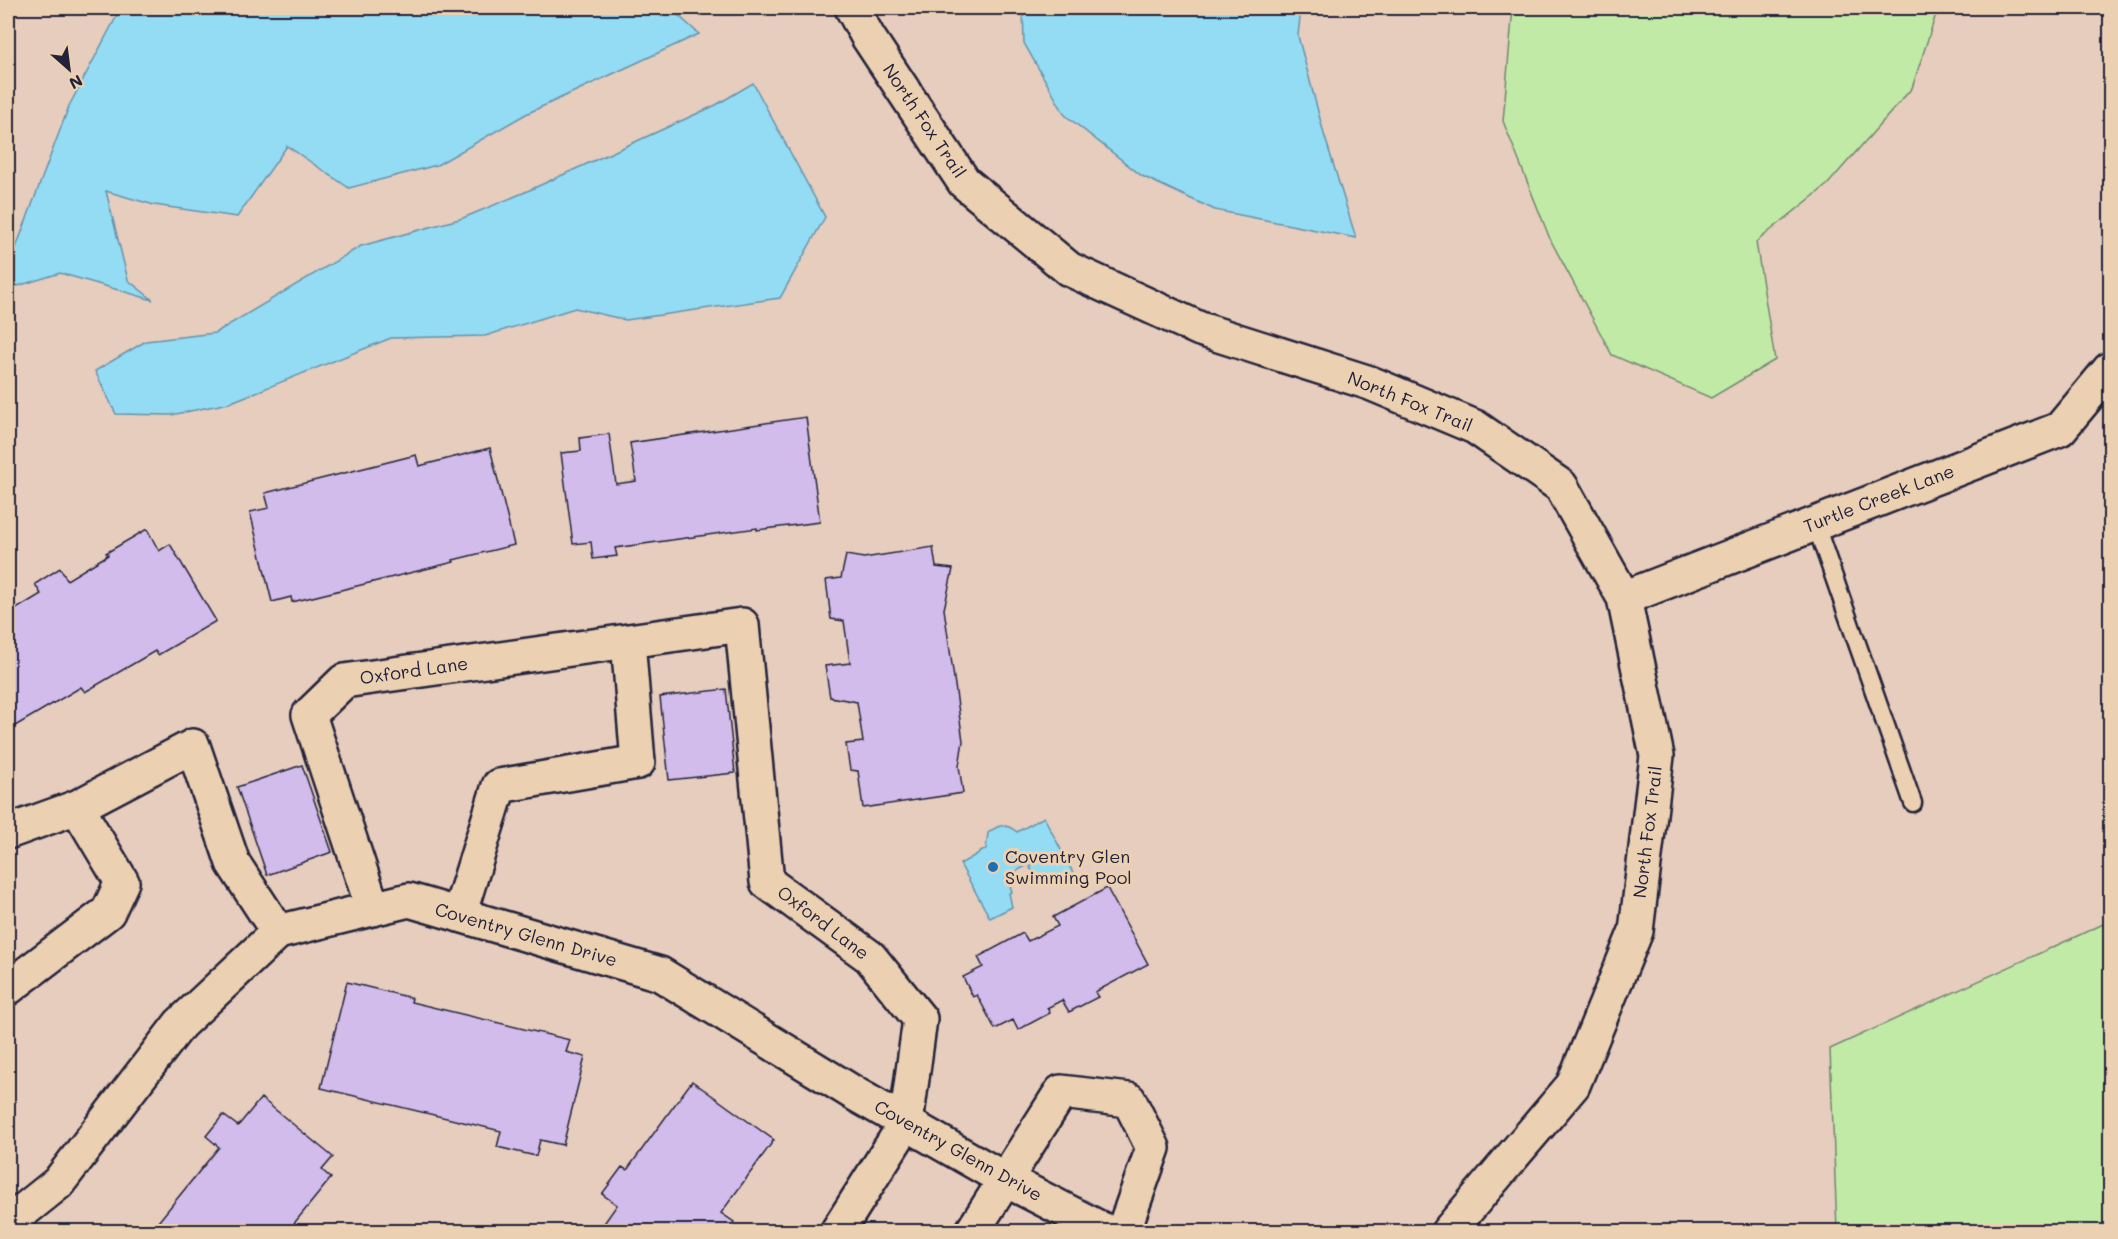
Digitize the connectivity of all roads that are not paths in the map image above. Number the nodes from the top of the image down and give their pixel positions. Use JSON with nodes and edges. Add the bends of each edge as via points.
{"nodes":[{"id":1,"x":852,"y":8,"type":"edge"},
{"id":2,"x":2110,"y":369,"type":"edge"},
{"id":3,"x":1815,"y":523,"type":"junction"},
{"id":4,"x":1624,"y":598,"type":"junction"},
{"id":5,"x":628,"y":641,"type":"junction"},
{"id":6,"x":1913,"y":803,"type":"dead end"},
{"id":7,"x":77,"y":807,"type":"junction"},
{"id":8,"x":8,"y":832,"type":"edge"},
{"id":9,"x":373,"y":909,"type":"junction"},
{"id":10,"x":459,"y":915,"type":"junction"},
{"id":11,"x":278,"y":932,"type":"junction"},
{"id":12,"x":8,"y":988,"type":"edge"},
{"id":13,"x":906,"y":1123,"type":"junction"},
{"id":14,"x":1006,"y":1180,"type":"junction"},
{"id":15,"x":8,"y":1222,"type":"edge"},
{"id":16,"x":837,"y":1232,"type":"edge"},
{"id":17,"x":972,"y":1232,"type":"edge"},
{"id":18,"x":1107,"y":1232,"type":"edge"},
{"id":19,"x":1123,"y":1232,"type":"edge"},
{"id":20,"x":1448,"y":1232,"type":"edge"}],
"edges":[{"from":1,"to":4,"type":"street","name":"North Fox Trail","via":[[964,182],[1069,268],[1200,329],[1370,383],[1475,427],[1561,486]]},
{"from":2,"to":3,"type":"street","name":"Turtle Creek Lane","via":[[2060,429]]},
{"from":3,"to":4,"type":"street","name":"Turtle Creek Lane"},
{"from":3,"to":6,"type":"lane"},
{"from":4,"to":20,"type":"street","name":"North Fox Trail","via":[[1657,756],[1636,931],[1573,1085]]},
{"from":5,"to":9,"type":"street","name":"Oxford Lane","via":[[344,681],[309,715]]},
{"from":5,"to":10,"type":"street","via":[[638,762],[499,786]]},
{"from":5,"to":13,"type":"street","name":"Oxford Lane","via":[[742,625],[767,882],[870,957],[920,1019]]},
{"from":7,"to":8,"type":"street"},
{"from":7,"to":11,"type":"street","via":[[193,746],[232,863]]},
{"from":7,"to":12,"type":"street","via":[[122,882],[108,912]]},
{"from":9,"to":10,"type":"street","name":"Coventry Glenn Drive","via":[[410,900]]},
{"from":9,"to":11,"type":"street","name":"Coventry Glenn Drive"},
{"from":10,"to":13,"type":"street","name":"Coventry Glenn Drive","via":[[660,974]]},
{"from":11,"to":15,"type":"street","name":"Coventry Glenn Drive","via":[[180,1024],[58,1183]]},
{"from":13,"to":14,"type":"street","name":"Coventry Glenn Drive"},
{"from":13,"to":16,"type":"street","name":"Oxford Lane"},
{"from":14,"to":17,"type":"street"},
{"from":14,"to":18,"type":"street","name":"Coventry Glenn Drive"},
{"from":14,"to":19,"type":"street","via":[[1061,1092],[1129,1100],[1153,1148]]}]}
